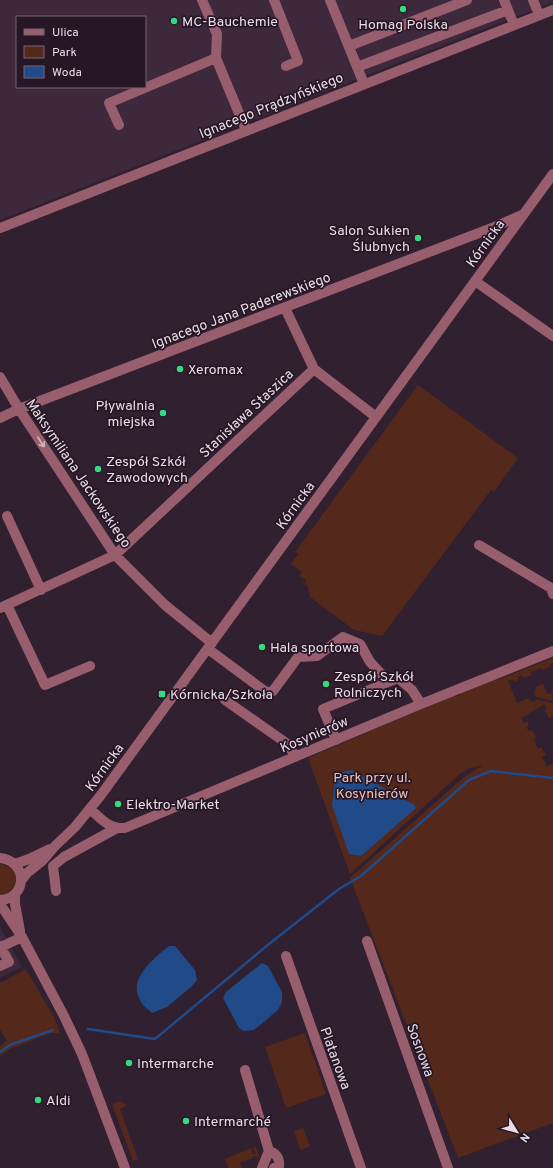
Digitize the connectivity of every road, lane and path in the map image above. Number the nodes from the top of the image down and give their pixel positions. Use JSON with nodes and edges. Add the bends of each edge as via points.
{"nodes":[{"id":1,"x":202,"y":0,"type":"edge"},
{"id":2,"x":274,"y":0,"type":"edge"},
{"id":3,"x":330,"y":0,"type":"edge"},
{"id":4,"x":467,"y":0,"type":"edge"},
{"id":5,"x":504,"y":0,"type":"edge"},
{"id":6,"x":533,"y":0,"type":"edge"},
{"id":7,"x":508,"y":10,"type":"junction"},
{"id":8,"x":553,"y":10,"type":"edge"},
{"id":9,"x":539,"y":15,"type":"junction"},
{"id":10,"x":514,"y":25,"type":"junction"},
{"id":11,"x":349,"y":46,"type":"junction"},
{"id":12,"x":216,"y":58,"type":"junction"},
{"id":13,"x":286,"y":66,"type":"dead end"},
{"id":14,"x":357,"y":67,"type":"junction"},
{"id":15,"x":364,"y":84,"type":"junction"},
{"id":16,"x":146,"y":87,"type":"edge"},
{"id":17,"x":145,"y":88,"type":"edge"},
{"id":18,"x":119,"y":125,"type":"dead end"},
{"id":19,"x":246,"y":130,"type":"junction"},
{"id":20,"x":553,"y":174,"type":"edge"},
{"id":21,"x":524,"y":214,"type":"junction"},
{"id":22,"x":0,"y":228,"type":"edge"},
{"id":23,"x":492,"y":228,"type":"junction"},
{"id":24,"x":506,"y":238,"type":"junction"},
{"id":25,"x":475,"y":280,"type":"junction"},
{"id":26,"x":285,"y":308,"type":"junction"},
{"id":27,"x":553,"y":336,"type":"edge"},
{"id":28,"x":314,"y":369,"type":"junction"},
{"id":29,"x":0,"y":377,"type":"edge"},
{"id":30,"x":19,"y":410,"type":"junction"},
{"id":31,"x":376,"y":417,"type":"junction"},
{"id":32,"x":0,"y":418,"type":"edge"},
{"id":33,"x":8,"y":516,"type":"dead end"},
{"id":34,"x":478,"y":545,"type":"dead end"},
{"id":35,"x":115,"y":555,"type":"junction"},
{"id":36,"x":41,"y":590,"type":"junction"},
{"id":37,"x":553,"y":594,"type":"edge"},
{"id":38,"x":4,"y":607,"type":"edge"},
{"id":39,"x":210,"y":646,"type":"junction"},
{"id":40,"x":553,"y":651,"type":"edge"},
{"id":41,"x":90,"y":666,"type":"dead end"},
{"id":42,"x":388,"y":681,"type":"junction"},
{"id":43,"x":225,"y":700,"type":"dead end"},
{"id":44,"x":421,"y":704,"type":"junction"},
{"id":45,"x":336,"y":740,"type":"junction"},
{"id":46,"x":295,"y":757,"type":"junction"},
{"id":47,"x":90,"y":810,"type":"junction"},
{"id":48,"x":117,"y":828,"type":"junction"},
{"id":49,"x":54,"y":847,"type":"junction"},
{"id":50,"x":0,"y":858,"type":"edge"},
{"id":51,"x":15,"y":864,"type":"junction"},
{"id":52,"x":21,"y":882,"type":"junction"},
{"id":53,"x":56,"y":891,"type":"dead end"},
{"id":54,"x":15,"y":895,"type":"junction"},
{"id":55,"x":0,"y":900,"type":"edge"},
{"id":56,"x":0,"y":904,"type":"edge"},
{"id":57,"x":22,"y":937,"type":"junction"},
{"id":58,"x":367,"y":941,"type":"dead end"},
{"id":59,"x":0,"y":946,"type":"edge"},
{"id":60,"x":286,"y":956,"type":"dead end"},
{"id":61,"x":0,"y":966,"type":"edge"},
{"id":62,"x":244,"y":1070,"type":"dead end"},
{"id":63,"x":269,"y":1150,"type":"junction"},
{"id":64,"x":125,"y":1168,"type":"edge"},
{"id":65,"x":262,"y":1168,"type":"edge"},
{"id":66,"x":274,"y":1168,"type":"edge"},
{"id":67,"x":361,"y":1168,"type":"edge"},
{"id":68,"x":448,"y":1168,"type":"edge"}],
"edges":[{"from":1,"to":12,"type":"street","via":[[217,34]]},
{"from":2,"to":13,"type":"street","via":[[298,61]]},
{"from":3,"to":11,"type":"street"},
{"from":4,"to":11,"type":"street"},
{"from":5,"to":7,"type":"street"},
{"from":6,"to":9,"type":"street"},
{"from":7,"to":10,"type":"street"},
{"from":7,"to":14,"type":"street"},
{"from":8,"to":9,"type":"street","name":"Ignacego Prądzyńskiego"},
{"from":9,"to":10,"type":"street","name":"Ignacego Prądzyńskiego"},
{"from":10,"to":15,"type":"street","name":"Ignacego Prądzyńskiego"},
{"from":11,"to":14,"type":"street"},
{"from":12,"to":16,"type":"street"},
{"from":12,"to":19,"type":"street"},
{"from":14,"to":15,"type":"street"},
{"from":15,"to":19,"type":"street","name":"Ignacego Prądzyńskiego"},
{"from":17,"to":18,"type":"street","via":[[109,103]]},
{"from":19,"to":22,"type":"street","name":"Ignacego Prądzyńskiego"},
{"from":20,"to":21,"type":"street","name":"Kórnicka"},
{"from":21,"to":23,"type":"street","name":"Ignacego Jana Paderewskiego"},
{"from":21,"to":24,"type":"street","name":"Kórnicka"},
{"from":23,"to":24,"type":"street"},
{"from":23,"to":26,"type":"street","name":"Ignacego Jana Paderewskiego"},
{"from":24,"to":25,"type":"street","name":"Kórnicka"},
{"from":25,"to":27,"type":"street"},
{"from":25,"to":31,"type":"street","name":"Kórnicka"},
{"from":26,"to":28,"type":"street"},
{"from":26,"to":30,"type":"street","name":"Ignacego Jana Paderewskiego"},
{"from":28,"to":31,"type":"street"},
{"from":28,"to":35,"type":"street","name":"Stanisława Staszica"},
{"from":29,"to":30,"type":"street","name":"Maksymiliana Jackowskiego"},
{"from":30,"to":32,"type":"street","name":"Ignacego Jana Paderewskiego"},
{"from":30,"to":35,"type":"street","name":"Maksymiliana Jackowskiego","one_way":true},
{"from":31,"to":39,"type":"street","name":"Kórnicka"},
{"from":33,"to":36,"type":"street"},
{"from":34,"to":37,"type":"street","via":[[551,588]]},
{"from":35,"to":36,"type":"street","name":"Stanisława Staszica"},
{"from":35,"to":39,"type":"street","name":"Maksymiliana Jackowskiego"},
{"from":36,"to":38,"type":"street","name":"Stanisława Staszica"},
{"from":38,"to":41,"type":"street","via":[[45,685]]},
{"from":39,"to":42,"type":"street","name":"Maksymiliana Jackowskiego","via":[[266,692],[274,690],[298,657],[317,656],[343,638],[360,644],[370,662]]},
{"from":39,"to":47,"type":"street","name":"Kórnicka"},
{"from":40,"to":44,"type":"street","name":"Kosynierów"},
{"from":42,"to":44,"type":"street","via":[[398,678],[412,690]]},
{"from":42,"to":45,"type":"street","via":[[323,709]]},
{"from":43,"to":46,"type":"street","via":[[289,745]]},
{"from":44,"to":45,"type":"street","name":"Kosynierów"},
{"from":45,"to":46,"type":"street","name":"Kosynierów"},
{"from":46,"to":48,"type":"street","name":"Kosynierów","via":[[136,824]]},
{"from":47,"to":48,"type":"street"},
{"from":47,"to":49,"type":"street","name":"Kórnicka"},
{"from":48,"to":53,"type":"street","name":"Kosynierów","via":[[52,866]]},
{"from":49,"to":51,"type":"street","name":"Kórnicka"},
{"from":49,"to":52,"type":"street","name":"Kórnicka"},
{"from":50,"to":51,"type":"street","via":[[11,860]]},
{"from":51,"to":52,"type":"street","via":[[20,872]]},
{"from":52,"to":54,"type":"street","name":"Kórnicka"},
{"from":54,"to":55,"type":"street"},
{"from":54,"to":57,"type":"street"},
{"from":56,"to":57,"type":"street"},
{"from":57,"to":59,"type":"street"},
{"from":57,"to":64,"type":"street","via":[[82,1054]]},
{"from":58,"to":68,"type":"street","name":"Sosnowa"},
{"from":59,"to":61,"type":"street","via":[[9,962]]},
{"from":60,"to":67,"type":"street","name":"Platanowa"},
{"from":62,"to":63,"type":"street"},
{"from":63,"to":65,"type":"street"},
{"from":63,"to":66,"type":"street","via":[[274,1152],[280,1162],[279,1166]]}]}
